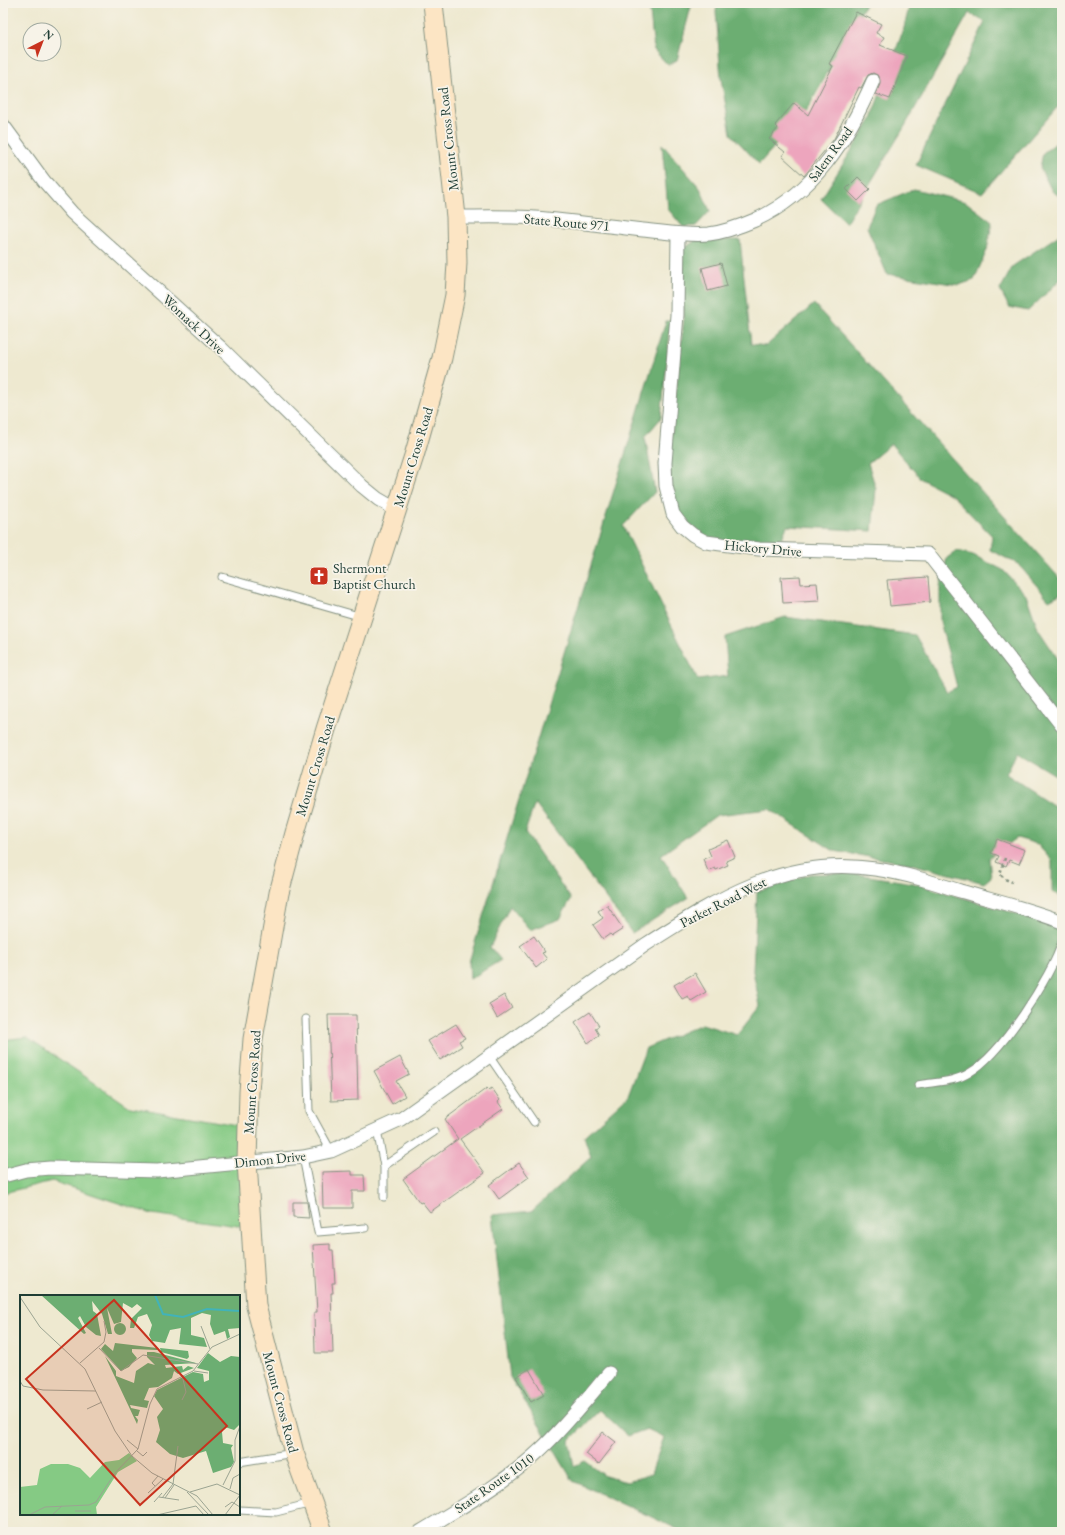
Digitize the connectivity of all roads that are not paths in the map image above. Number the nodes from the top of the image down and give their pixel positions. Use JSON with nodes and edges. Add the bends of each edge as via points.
{"nodes":[{"id":1,"x":434,"y":3,"type":"edge"},
{"id":2,"x":873,"y":81,"type":"dead end"},
{"id":3,"x":3,"y":125,"type":"edge"},
{"id":4,"x":456,"y":217,"type":"junction"},
{"id":5,"x":678,"y":234,"type":"junction"},
{"id":6,"x":397,"y":510,"type":"junction"},
{"id":7,"x":222,"y":577,"type":"dead end"},
{"id":8,"x":363,"y":617,"type":"junction"},
{"id":9,"x":1062,"y":726,"type":"edge"},
{"id":10,"x":1062,"y":922,"type":"edge"},
{"id":11,"x":1062,"y":942,"type":"edge"},
{"id":12,"x":306,"y":1019,"type":"dead end"},
{"id":13,"x":508,"y":1043,"type":"joint"},
{"id":14,"x":489,"y":1056,"type":"junction"},
{"id":15,"x":918,"y":1085,"type":"dead end"},
{"id":16,"x":534,"y":1122,"type":"dead end"},
{"id":17,"x":377,"y":1130,"type":"junction"},
{"id":18,"x":434,"y":1132,"type":"dead end"},
{"id":19,"x":331,"y":1151,"type":"junction"},
{"id":20,"x":303,"y":1157,"type":"junction"},
{"id":21,"x":247,"y":1161,"type":"junction"},
{"id":22,"x":384,"y":1166,"type":"junction"},
{"id":23,"x":3,"y":1176,"type":"edge"},
{"id":24,"x":384,"y":1197,"type":"dead end"},
{"id":25,"x":365,"y":1228,"type":"dead end"},
{"id":26,"x":609,"y":1373,"type":"dead end"},
{"id":27,"x":294,"y":1453,"type":"junction"},
{"id":28,"x":240,"y":1462,"type":"edge"},
{"id":29,"x":312,"y":1503,"type":"junction"},
{"id":30,"x":240,"y":1510,"type":"edge"},
{"id":31,"x":323,"y":1532,"type":"edge"},
{"id":32,"x":420,"y":1532,"type":"edge"}],
"edges":[{"from":1,"to":4,"type":"main road","name":"Mount Cross Road"},
{"from":2,"to":5,"type":"street","name":"Salem Road","via":[[843,140],[820,172],[788,202],[744,225],[719,232]]},
{"from":3,"to":6,"type":"street","name":"Womack Drive","via":[[72,213],[220,347],[362,486]]},
{"from":4,"to":5,"type":"street","name":"State Route 971","via":[[533,218]]},
{"from":4,"to":6,"type":"main road","name":"Mount Cross Road","via":[[455,295],[442,358]]},
{"from":5,"to":9,"type":"street","name":"Hickory Drive","via":[[677,315],[665,463],[671,509],[682,526],[706,542],[759,549],[928,554]]},
{"from":6,"to":8,"type":"main road","name":"Mount Cross Road"},
{"from":7,"to":8,"type":"lane"},
{"from":8,"to":21,"type":"main road","name":"Mount Cross Road","via":[[297,826],[279,893],[253,1039]]},
{"from":10,"to":13,"type":"street","name":"Parker Road West","via":[[904,874],[875,868],[816,866],[786,872],[758,881],[679,923]]},
{"from":11,"to":15,"type":"lane","via":[[1052,965],[1028,1005],[988,1058],[968,1074]]},
{"from":12,"to":19,"type":"lane","via":[[309,1111]]},
{"from":13,"to":14,"type":"street","name":"Dimon Drive"},
{"from":14,"to":16,"type":"lane"},
{"from":14,"to":17,"type":"street","name":"Dimon Drive","via":[[401,1119]]},
{"from":17,"to":19,"type":"street","name":"Dimon Drive"},
{"from":17,"to":22,"type":"lane"},
{"from":18,"to":22,"type":"lane"},
{"from":19,"to":20,"type":"street","name":"Dimon Drive"},
{"from":20,"to":21,"type":"street","name":"Dimon Drive"},
{"from":20,"to":25,"type":"lane","via":[[318,1232]]},
{"from":21,"to":23,"type":"street","name":"Dimon Drive","via":[[157,1171],[50,1168],[26,1170]]},
{"from":21,"to":27,"type":"main road","name":"Mount Cross Road","via":[[256,1306]]},
{"from":22,"to":24,"type":"lane"},
{"from":26,"to":32,"type":"street","name":"State Route 1010","via":[[551,1440],[520,1468]]},
{"from":27,"to":28,"type":"lane"},
{"from":27,"to":29,"type":"main road","name":"Mount Cross Road"},
{"from":29,"to":30,"type":"lane","via":[[276,1512]]},
{"from":29,"to":31,"type":"main road","name":"Mount Cross Road"}]}
